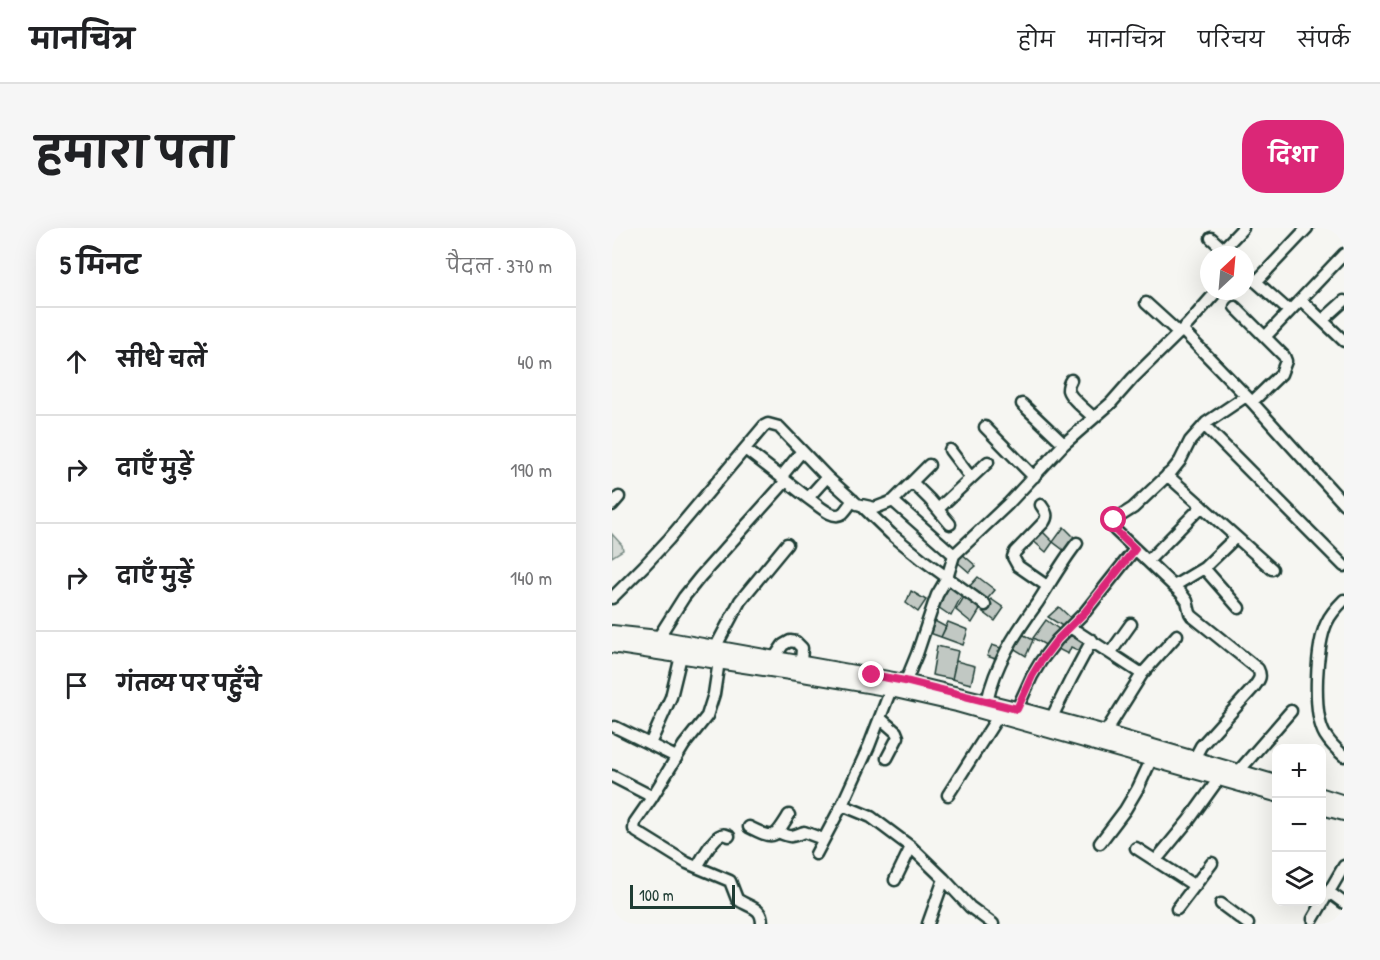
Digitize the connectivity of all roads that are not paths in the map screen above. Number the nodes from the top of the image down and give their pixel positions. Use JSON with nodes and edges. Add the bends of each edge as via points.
{"nodes":[{"id":1,"x":1243,"y":228,"type":"edge"},
{"id":2,"x":1307,"y":228,"type":"edge"},
{"id":3,"x":1210,"y":238,"type":"dead end"},
{"id":4,"x":1219,"y":246,"type":"edge"},
{"id":5,"x":1230,"y":246,"type":"edge"},
{"id":6,"x":1344,"y":254,"type":"edge"},
{"id":7,"x":1256,"y":282,"type":"joint"},
{"id":8,"x":1209,"y":300,"type":"edge"},
{"id":9,"x":1301,"y":300,"type":"junction"},
{"id":10,"x":1344,"y":301,"type":"edge"},
{"id":11,"x":1146,"y":303,"type":"dead end"},
{"id":12,"x":1235,"y":307,"type":"dead end"},
{"id":13,"x":1289,"y":311,"type":"junction"},
{"id":14,"x":1323,"y":320,"type":"junction"},
{"id":15,"x":1181,"y":331,"type":"junction"},
{"id":16,"x":1265,"y":337,"type":"junction"},
{"id":17,"x":1344,"y":341,"type":"edge"},
{"id":18,"x":1071,"y":380,"type":"dead end"},
{"id":19,"x":1249,"y":399,"type":"junction"},
{"id":20,"x":1022,"y":404,"type":"dead end"},
{"id":21,"x":1094,"y":418,"type":"junction"},
{"id":22,"x":1204,"y":425,"type":"junction"},
{"id":23,"x":985,"y":427,"type":"dead end"},
{"id":24,"x":1064,"y":444,"type":"junction"},
{"id":25,"x":745,"y":449,"type":"junction"},
{"id":26,"x":950,"y":450,"type":"dead end"},
{"id":27,"x":802,"y":451,"type":"junction"},
{"id":28,"x":988,"y":462,"type":"dead end"},
{"id":29,"x":929,"y":465,"type":"dead end"},
{"id":30,"x":1167,"y":475,"type":"junction"},
{"id":31,"x":827,"y":477,"type":"junction"},
{"id":32,"x":1035,"y":477,"type":"junction"},
{"id":33,"x":971,"y":478,"type":"junction"},
{"id":34,"x":784,"y":479,"type":"junction"},
{"id":35,"x":912,"y":482,"type":"junction"},
{"id":36,"x":808,"y":498,"type":"junction"},
{"id":37,"x":893,"y":501,"type":"junction"},
{"id":38,"x":857,"y":503,"type":"junction"},
{"id":39,"x":1344,"y":504,"type":"edge"},
{"id":40,"x":1041,"y":505,"type":"dead end"},
{"id":41,"x":1202,"y":507,"type":"junction"},
{"id":42,"x":938,"y":509,"type":"junction"},
{"id":43,"x":950,"y":524,"type":"dead end"},
{"id":44,"x":1236,"y":537,"type":"junction"},
{"id":45,"x":1077,"y":543,"type":"dead end"},
{"id":46,"x":787,"y":544,"type":"dead end"},
{"id":47,"x":1135,"y":549,"type":"junction"},
{"id":48,"x":954,"y":555,"type":"junction"},
{"id":49,"x":1148,"y":561,"type":"junction"},
{"id":50,"x":1344,"y":566,"type":"edge"},
{"id":51,"x":1204,"y":568,"type":"junction"},
{"id":52,"x":1272,"y":569,"type":"dead end"},
{"id":53,"x":947,"y":578,"type":"junction"},
{"id":54,"x":1047,"y":586,"type":"junction"},
{"id":55,"x":1174,"y":586,"type":"junction"},
{"id":56,"x":612,"y":597,"type":"edge"},
{"id":57,"x":1344,"y":600,"type":"edge"},
{"id":58,"x":985,"y":605,"type":"dead end"},
{"id":59,"x":1239,"y":608,"type":"dead end"},
{"id":60,"x":1131,"y":624,"type":"dead end"},
{"id":61,"x":1070,"y":627,"type":"junction"},
{"id":62,"x":1177,"y":635,"type":"dead end"},
{"id":63,"x":612,"y":638,"type":"edge"},
{"id":64,"x":658,"y":638,"type":"junction"},
{"id":65,"x":1092,"y":640,"type":"junction"},
{"id":66,"x":1111,"y":652,"type":"junction"},
{"id":67,"x":717,"y":655,"type":"junction"},
{"id":68,"x":681,"y":656,"type":"junction"},
{"id":69,"x":774,"y":658,"type":"junction"},
{"id":70,"x":803,"y":667,"type":"junction"},
{"id":71,"x":1142,"y":674,"type":"junction"},
{"id":72,"x":899,"y":687,"type":"junction"},
{"id":73,"x":987,"y":702,"type":"junction"},
{"id":74,"x":1291,"y":711,"type":"dead end"},
{"id":75,"x":1018,"y":713,"type":"junction"},
{"id":76,"x":999,"y":715,"type":"junction"},
{"id":77,"x":880,"y":718,"type":"junction"},
{"id":78,"x":1052,"y":719,"type":"junction"},
{"id":79,"x":615,"y":727,"type":"dead end"},
{"id":80,"x":1105,"y":733,"type":"junction"},
{"id":81,"x":650,"y":744,"type":"junction"},
{"id":82,"x":1344,"y":756,"type":"edge"},
{"id":83,"x":676,"y":757,"type":"junction"},
{"id":84,"x":887,"y":758,"type":"dead end"},
{"id":85,"x":1152,"y":758,"type":"junction"},
{"id":86,"x":1194,"y":759,"type":"junction"},
{"id":87,"x":1227,"y":774,"type":"junction"},
{"id":88,"x":612,"y":776,"type":"edge"},
{"id":89,"x":1272,"y":782,"type":"edge"},
{"id":90,"x":1272,"y":792,"type":"edge"},
{"id":91,"x":948,"y":795,"type":"dead end"},
{"id":92,"x":1326,"y":797,"type":"edge"},
{"id":93,"x":651,"y":799,"type":"junction"},
{"id":94,"x":1344,"y":802,"type":"edge"},
{"id":95,"x":842,"y":805,"type":"junction"},
{"id":96,"x":1326,"y":808,"type":"edge"},
{"id":97,"x":1344,"y":813,"type":"edge"},
{"id":98,"x":789,"y":815,"type":"dead end"},
{"id":99,"x":749,"y":827,"type":"dead end"},
{"id":100,"x":778,"y":832,"type":"junction"},
{"id":101,"x":729,"y":836,"type":"dead end"},
{"id":102,"x":823,"y":839,"type":"junction"},
{"id":103,"x":1100,"y":843,"type":"dead end"},
{"id":104,"x":911,"y":847,"type":"junction"},
{"id":105,"x":1136,"y":848,"type":"dead end"},
{"id":106,"x":816,"y":854,"type":"dead end"},
{"id":107,"x":1156,"y":860,"type":"junction"},
{"id":108,"x":1212,"y":863,"type":"dead end"},
{"id":109,"x":1344,"y":866,"type":"edge"},
{"id":110,"x":697,"y":867,"type":"junction"},
{"id":111,"x":944,"y":879,"type":"junction"},
{"id":112,"x":895,"y":880,"type":"dead end"},
{"id":113,"x":1195,"y":886,"type":"junction"},
{"id":114,"x":1329,"y":892,"type":"junction"},
{"id":115,"x":1344,"y":903,"type":"edge"},
{"id":116,"x":1221,"y":904,"type":"dead end"},
{"id":117,"x":1177,"y":909,"type":"dead end"},
{"id":118,"x":1313,"y":918,"type":"dead end"},
{"id":119,"x":762,"y":924,"type":"edge"},
{"id":120,"x":928,"y":924,"type":"edge"},
{"id":121,"x":993,"y":924,"type":"edge"},
{"id":122,"x":1248,"y":924,"type":"edge"}],
"edges":[{"from":1,"to":5,"type":"street"},
{"from":2,"to":7,"type":"street"},
{"from":3,"to":4,"type":"street"},
{"from":6,"to":9,"type":"street"},
{"from":7,"to":13,"type":"street"},
{"from":8,"to":15,"type":"street"},
{"from":9,"to":13,"type":"street"},
{"from":9,"to":14,"type":"street"},
{"from":10,"to":14,"type":"street"},
{"from":11,"to":15,"type":"street"},
{"from":12,"to":16,"type":"street"},
{"from":13,"to":16,"type":"street"},
{"from":14,"to":17,"type":"street"},
{"from":15,"to":19,"type":"street"},
{"from":15,"to":21,"type":"street"},
{"from":16,"to":19,"type":"street","via":[[1286,362],[1281,374]]},
{"from":18,"to":21,"type":"street","via":[[1068,390]]},
{"from":19,"to":22,"type":"street"},
{"from":19,"to":39,"type":"street"},
{"from":20,"to":24,"type":"street"},
{"from":21,"to":24,"type":"street"},
{"from":22,"to":30,"type":"street"},
{"from":22,"to":50,"type":"street"},
{"from":23,"to":32,"type":"street"},
{"from":24,"to":32,"type":"street"},
{"from":25,"to":27,"type":"street","via":[[768,424],[779,427]]},
{"from":25,"to":34,"type":"street"},
{"from":25,"to":56,"type":"street","via":[[663,546]]},
{"from":26,"to":33,"type":"street"},
{"from":27,"to":31,"type":"street"},
{"from":27,"to":34,"type":"street"},
{"from":28,"to":33,"type":"street"},
{"from":29,"to":35,"type":"street"},
{"from":30,"to":41,"type":"street"},
{"from":30,"to":47,"type":"street","via":[[1133,508],[1114,520],[1115,530]]},
{"from":31,"to":36,"type":"street"},
{"from":31,"to":38,"type":"street"},
{"from":32,"to":48,"type":"street"},
{"from":33,"to":42,"type":"street"},
{"from":34,"to":36,"type":"street"},
{"from":34,"to":64,"type":"street","via":[[684,597]]},
{"from":35,"to":37,"type":"street"},
{"from":35,"to":42,"type":"street"},
{"from":36,"to":38,"type":"street","via":[[837,516]]},
{"from":37,"to":38,"type":"street","via":[[875,508]]},
{"from":37,"to":48,"type":"street"},
{"from":38,"to":53,"type":"street"},
{"from":40,"to":54,"type":"street","via":[[1047,517],[1013,557],[1018,566]]},
{"from":41,"to":44,"type":"street"},
{"from":41,"to":49,"type":"street"},
{"from":42,"to":43,"type":"street"},
{"from":44,"to":51,"type":"street"},
{"from":44,"to":52,"type":"street"},
{"from":45,"to":54,"type":"street"},
{"from":46,"to":67,"type":"street","via":[[740,601]]},
{"from":47,"to":49,"type":"street"},
{"from":47,"to":61,"type":"street"},
{"from":48,"to":53,"type":"street"},
{"from":49,"to":55,"type":"street"},
{"from":51,"to":55,"type":"street"},
{"from":51,"to":59,"type":"street"},
{"from":53,"to":58,"type":"street"},
{"from":53,"to":72,"type":"street","via":[[937,595],[917,654]]},
{"from":54,"to":73,"type":"street","via":[[1008,647]]},
{"from":55,"to":86,"type":"street","via":[[1187,601],[1192,616],[1260,674],[1254,687]]},
{"from":57,"to":82,"type":"street","via":[[1327,620],[1320,640],[1318,681],[1320,722]]},
{"from":60,"to":66,"type":"street"},
{"from":61,"to":65,"type":"street"},
{"from":61,"to":75,"type":"street","via":[[1041,661]]},
{"from":62,"to":71,"type":"street"},
{"from":63,"to":64,"type":"main road"},
{"from":63,"to":68,"type":"main road"},
{"from":64,"to":67,"type":"main road"},
{"from":65,"to":66,"type":"street"},
{"from":65,"to":78,"type":"street"},
{"from":66,"to":71,"type":"street"},
{"from":67,"to":68,"type":"main road"},
{"from":67,"to":69,"type":"main road"},
{"from":67,"to":70,"type":"main road"},
{"from":67,"to":83,"type":"street","via":[[714,694],[707,716]]},
{"from":68,"to":81,"type":"street","via":[[672,697]]},
{"from":69,"to":70,"type":"main road"},
{"from":69,"to":70,"type":"street","via":[[783,645],[796,642],[802,648]]},
{"from":70,"to":72,"type":"main road"},
{"from":71,"to":80,"type":"street"},
{"from":72,"to":73,"type":"main road"},
{"from":72,"to":76,"type":"main road"},
{"from":72,"to":77,"type":"street"},
{"from":73,"to":75,"type":"main road"},
{"from":74,"to":87,"type":"street"},
{"from":75,"to":76,"type":"main road"},
{"from":75,"to":78,"type":"main road"},
{"from":75,"to":85,"type":"main road"},
{"from":76,"to":91,"type":"street"},
{"from":77,"to":84,"type":"street","via":[[898,737]]},
{"from":77,"to":95,"type":"street"},
{"from":78,"to":80,"type":"main road"},
{"from":79,"to":81,"type":"street"},
{"from":80,"to":86,"type":"main road"},
{"from":81,"to":83,"type":"street"},
{"from":83,"to":93,"type":"street"},
{"from":85,"to":87,"type":"main road"},
{"from":85,"to":103,"type":"street","via":[[1125,810]]},
{"from":86,"to":87,"type":"main road"},
{"from":87,"to":89,"type":"main road"},
{"from":87,"to":90,"type":"main road"},
{"from":87,"to":107,"type":"street"},
{"from":88,"to":93,"type":"street"},
{"from":92,"to":94,"type":"main road"},
{"from":93,"to":110,"type":"street","via":[[634,829]]},
{"from":95,"to":102,"type":"street"},
{"from":95,"to":104,"type":"street","via":[[871,817]]},
{"from":96,"to":97,"type":"main road"},
{"from":98,"to":100,"type":"street"},
{"from":99,"to":100,"type":"street","via":[[771,836]]},
{"from":100,"to":102,"type":"street","via":[[788,837],[804,832]]},
{"from":101,"to":110,"type":"street","via":[[724,834],[714,841]]},
{"from":102,"to":106,"type":"street"},
{"from":104,"to":111,"type":"street"},
{"from":104,"to":112,"type":"street"},
{"from":105,"to":107,"type":"street"},
{"from":107,"to":113,"type":"street"},
{"from":108,"to":113,"type":"street"},
{"from":109,"to":114,"type":"street"},
{"from":110,"to":119,"type":"street","via":[[730,882],[737,899],[759,911]]},
{"from":111,"to":120,"type":"street"},
{"from":111,"to":121,"type":"street","via":[[970,907]]},
{"from":113,"to":117,"type":"street"},
{"from":114,"to":115,"type":"street"},
{"from":114,"to":118,"type":"street"},
{"from":116,"to":122,"type":"street"}]}
